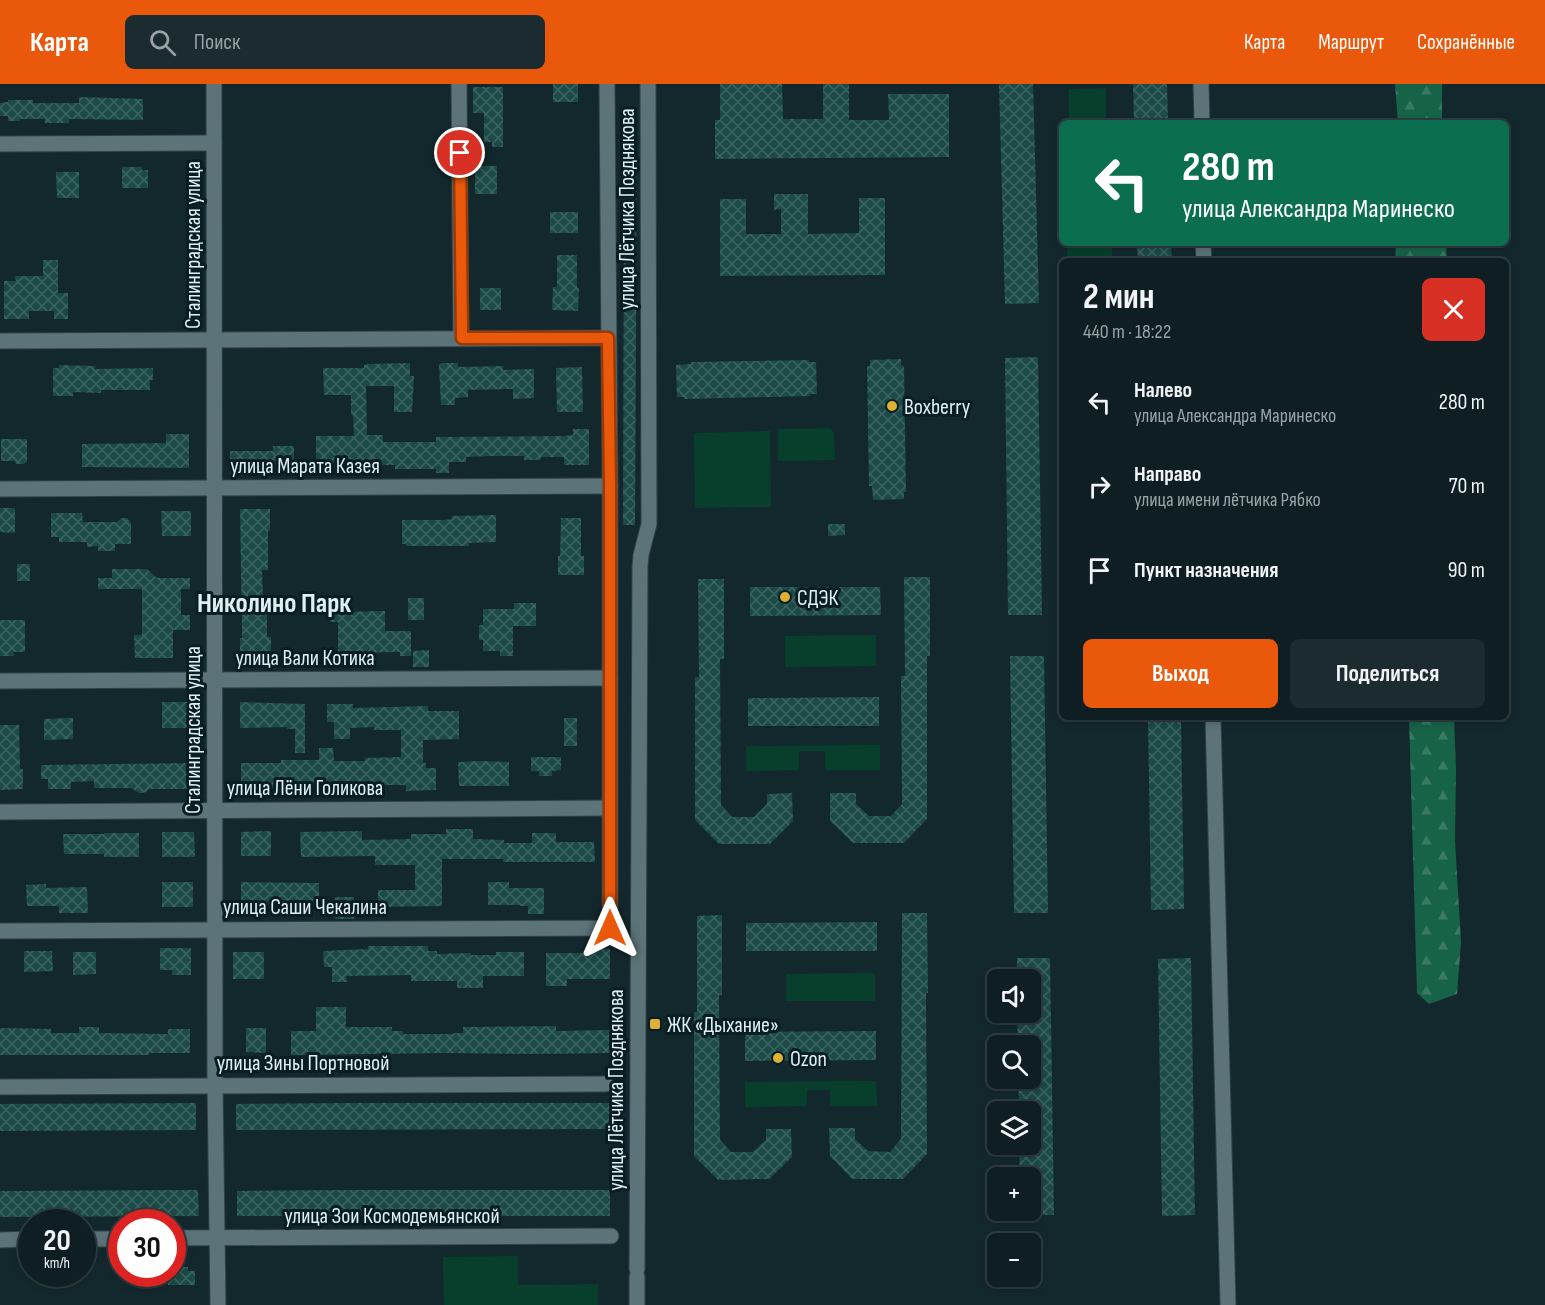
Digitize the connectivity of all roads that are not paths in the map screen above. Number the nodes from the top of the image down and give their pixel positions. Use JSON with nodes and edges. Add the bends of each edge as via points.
{"nodes":[{"id":1,"x":214,"y":84,"type":"edge"},
{"id":2,"x":459,"y":84,"type":"edge"},
{"id":3,"x":607,"y":84,"type":"edge"},
{"id":4,"x":648,"y":84,"type":"edge"},
{"id":5,"x":1202,"y":84,"type":"edge"},
{"id":6,"x":1202,"y":120,"type":"edge"},
{"id":7,"x":214,"y":143,"type":"junction"},
{"id":8,"x":0,"y":144,"type":"edge"},
{"id":9,"x":462,"y":338,"type":"junction"},
{"id":10,"x":608,"y":338,"type":"junction"},
{"id":11,"x":0,"y":341,"type":"edge"},
{"id":12,"x":214,"y":341,"type":"junction"},
{"id":13,"x":610,"y":486,"type":"junction"},
{"id":14,"x":214,"y":488,"type":"junction"},
{"id":15,"x":0,"y":489,"type":"edge"},
{"id":16,"x":610,"y":678,"type":"junction"},
{"id":17,"x":0,"y":681,"type":"edge"},
{"id":18,"x":215,"y":681,"type":"junction"},
{"id":19,"x":1213,"y":720,"type":"edge"},
{"id":20,"x":610,"y":808,"type":"junction"},
{"id":21,"x":214,"y":810,"type":"junction"},
{"id":22,"x":0,"y":812,"type":"edge"},
{"id":23,"x":610,"y":928,"type":"joint"},
{"id":24,"x":216,"y":929,"type":"junction"},
{"id":25,"x":0,"y":931,"type":"edge"},
{"id":26,"x":606,"y":1084,"type":"dead end"},
{"id":27,"x":215,"y":1085,"type":"junction"},
{"id":28,"x":0,"y":1087,"type":"edge"},
{"id":29,"x":611,"y":1236,"type":"dead end"},
{"id":30,"x":186,"y":1238,"type":"edge"},
{"id":31,"x":217,"y":1238,"type":"junction"},
{"id":32,"x":18,"y":1239,"type":"edge"},
{"id":33,"x":0,"y":1240,"type":"edge"},
{"id":34,"x":218,"y":1305,"type":"edge"},
{"id":35,"x":637,"y":1305,"type":"edge"},
{"id":36,"x":1228,"y":1305,"type":"edge"}],
"edges":[{"from":1,"to":7,"type":"street","name":"Сталинградская улица"},
{"from":2,"to":9,"type":"street"},
{"from":3,"to":10,"type":"street","name":"улица Лётчика Позднякова"},
{"from":4,"to":35,"type":"street","name":"улица Лётчика Позднякова","via":[[649,524],[640,566]]},
{"from":5,"to":6,"type":"street"},
{"from":7,"to":8,"type":"street"},
{"from":7,"to":12,"type":"street","name":"Сталинградская улица"},
{"from":9,"to":10,"type":"street"},
{"from":9,"to":12,"type":"street"},
{"from":10,"to":13,"type":"street","name":"улица Лётчика Позднякова"},
{"from":11,"to":12,"type":"street"},
{"from":12,"to":14,"type":"street","name":"Сталинградская улица"},
{"from":13,"to":14,"type":"street","name":"улица Марата Казея"},
{"from":13,"to":16,"type":"street","name":"улица Лётчика Позднякова"},
{"from":14,"to":15,"type":"street","name":"улица Марата Казея"},
{"from":14,"to":18,"type":"street","name":"Сталинградская улица"},
{"from":16,"to":18,"type":"street","name":"улица Вали Котика"},
{"from":16,"to":20,"type":"street","name":"улица Лётчика Позднякова"},
{"from":17,"to":18,"type":"street","name":"улица Вали Котика"},
{"from":18,"to":21,"type":"street","name":"Сталинградская улица"},
{"from":19,"to":36,"type":"street"},
{"from":20,"to":21,"type":"street","name":"улица Лёни Голикова"},
{"from":20,"to":23,"type":"street","name":"улица Лётчика Позднякова"},
{"from":21,"to":22,"type":"street","name":"улица Лёни Голикова"},
{"from":21,"to":24,"type":"street","name":"Сталинградская улица"},
{"from":23,"to":24,"type":"street","name":"улица Саши Чекалина"},
{"from":24,"to":25,"type":"street","name":"улица Саши Чекалина"},
{"from":24,"to":27,"type":"street","name":"Сталинградская улица"},
{"from":26,"to":27,"type":"street","name":"улица Зины Портновой"},
{"from":27,"to":28,"type":"street","name":"улица Зины Портновой"},
{"from":27,"to":31,"type":"street","name":"Сталинградская улица"},
{"from":29,"to":31,"type":"street","name":"улица Зои Космодемьянской"},
{"from":30,"to":31,"type":"street","name":"улица Зои Космодемьянской"},
{"from":31,"to":34,"type":"street","name":"Сталинградская улица"},
{"from":32,"to":33,"type":"street"}]}
